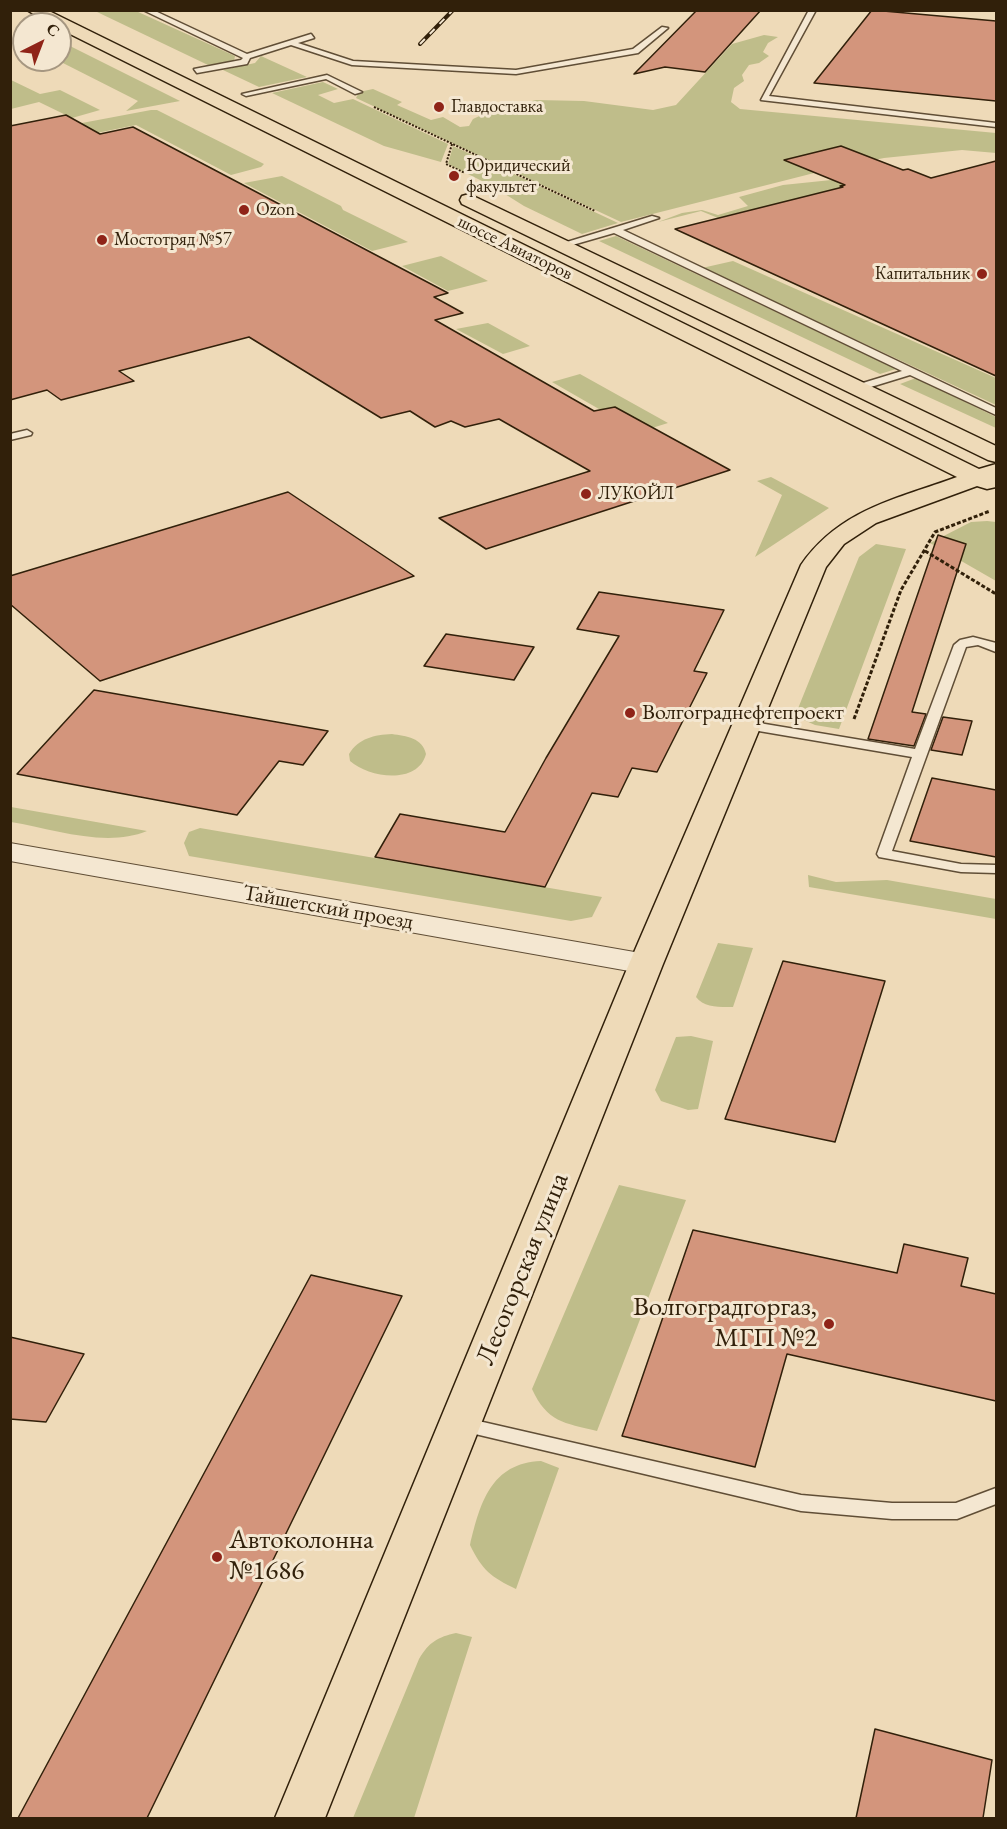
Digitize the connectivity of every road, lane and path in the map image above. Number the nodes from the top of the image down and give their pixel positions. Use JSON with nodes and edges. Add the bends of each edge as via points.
{"nodes":[{"id":1,"x":34,"y":10,"type":"edge"},
{"id":2,"x":70,"y":10,"type":"edge"},
{"id":3,"x":146,"y":10,"type":"edge"},
{"id":4,"x":813,"y":10,"type":"edge"},
{"id":5,"x":664,"y":28,"type":"dead end"},
{"id":6,"x":311,"y":36,"type":"dead end"},
{"id":7,"x":289,"y":42,"type":"junction"},
{"id":8,"x":247,"y":57,"type":"junction"},
{"id":9,"x":197,"y":71,"type":"junction"},
{"id":10,"x":358,"y":92,"type":"joint"},
{"id":11,"x":246,"y":94,"type":"junction"},
{"id":12,"x":288,"y":114,"type":"dead end"},
{"id":13,"x":996,"y":125,"type":"edge"},
{"id":14,"x":496,"y":183,"type":"dead end"},
{"id":15,"x":536,"y":184,"type":"junction"},
{"id":16,"x":446,"y":190,"type":"dead end"},
{"id":17,"x":655,"y":218,"type":"dead end"},
{"id":18,"x":627,"y":226,"type":"junction"},
{"id":19,"x":615,"y":230,"type":"junction"},
{"id":20,"x":562,"y":245,"type":"junction"},
{"id":21,"x":911,"y":372,"type":"junction"},
{"id":22,"x":857,"y":388,"type":"junction"},
{"id":23,"x":996,"y":412,"type":"edge"},
{"id":24,"x":27,"y":433,"type":"dead end"},
{"id":25,"x":10,"y":436,"type":"edge"},
{"id":26,"x":996,"y":455,"type":"edge"},
{"id":27,"x":991,"y":486,"type":"edge"},
{"id":28,"x":925,"y":550,"type":"junction"},
{"id":29,"x":996,"y":594,"type":"edge"},
{"id":30,"x":996,"y":648,"type":"edge"},
{"id":31,"x":747,"y":725,"type":"junction"},
{"id":32,"x":845,"y":742,"type":"junction"},
{"id":33,"x":919,"y":754,"type":"junction"},
{"id":34,"x":10,"y":852,"type":"edge"},
{"id":35,"x":996,"y":869,"type":"edge"},
{"id":36,"x":646,"y":964,"type":"junction"},
{"id":37,"x":461,"y":1424,"type":"junction"},
{"id":38,"x":996,"y":1496,"type":"edge"},
{"id":39,"x":300,"y":1818,"type":"edge"}],
"edges":[{"from":1,"to":27,"type":"main road","name":"шоссе Авиаторов"},
{"from":2,"to":9,"type":"main road"},
{"from":3,"to":8,"type":"lane"},
{"from":4,"to":13,"type":"lane","via":[[764,98]]},
{"from":5,"to":7,"type":"lane","via":[[635,51],[516,72],[352,63]]},
{"from":6,"to":7,"type":"lane"},
{"from":7,"to":8,"type":"lane"},
{"from":8,"to":9,"type":"lane","via":[[244,62]]},
{"from":9,"to":11,"type":"main road"},
{"from":10,"to":11,"type":"lane","via":[[327,77]]},
{"from":10,"to":15,"type":"path","via":[[355,98]]},
{"from":11,"to":12,"type":"main road"},
{"from":14,"to":15,"type":"path"},
{"from":15,"to":18,"type":"path"},
{"from":16,"to":20,"type":"main road","name":"шоссе Авиаторов"},
{"from":17,"to":18,"type":"lane"},
{"from":18,"to":19,"type":"lane"},
{"from":19,"to":20,"type":"lane"},
{"from":19,"to":21,"type":"lane"},
{"from":20,"to":22,"type":"main road","name":"шоссе Авиаторов"},
{"from":21,"to":22,"type":"lane"},
{"from":21,"to":23,"type":"lane"},
{"from":22,"to":26,"type":"main road","name":"шоссе Авиаторов"},
{"from":24,"to":25,"type":"lane"},
{"from":27,"to":28,"type":"path","via":[[935,532]]},
{"from":27,"to":31,"type":"main road","name":"Лесогорская улица","via":[[867,518],[835,539],[814,565]]},
{"from":28,"to":29,"type":"path"},
{"from":28,"to":32,"type":"path","via":[[901,590]]},
{"from":30,"to":33,"type":"lane","via":[[979,641],[960,645]]},
{"from":31,"to":32,"type":"lane"},
{"from":31,"to":36,"type":"main road","name":"Лесогорская улица"},
{"from":32,"to":33,"type":"lane"},
{"from":33,"to":35,"type":"lane","via":[[884,854],[961,868]]},
{"from":34,"to":36,"type":"street","name":"Тайшетский проезд"},
{"from":36,"to":37,"type":"main road","name":"Лесогорская улица"},
{"from":37,"to":38,"type":"lane","via":[[801,1503],[892,1511],[957,1511]]},
{"from":37,"to":39,"type":"main road","name":"Лесогорская улица"}]}
